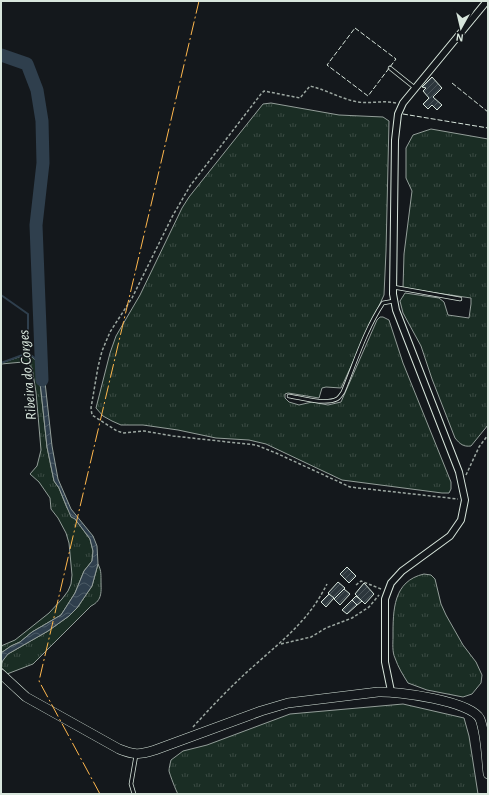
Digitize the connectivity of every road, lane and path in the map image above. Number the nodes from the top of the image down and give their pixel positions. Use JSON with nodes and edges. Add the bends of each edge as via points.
{"nodes":[{"id":1,"x":487,"y":1,"type":"edge"},
{"id":2,"x":390,"y":68,"type":"dead end"},
{"id":3,"x":416,"y":88,"type":"junction"},
{"id":4,"x":402,"y":104,"type":"junction"},
{"id":5,"x":393,"y":287,"type":"junction"},
{"id":6,"x":460,"y":298,"type":"dead end"},
{"id":7,"x":394,"y":301,"type":"junction"},
{"id":8,"x":289,"y":396,"type":"dead end"},
{"id":9,"x":488,"y":435,"type":"edge"},
{"id":10,"x":461,"y":483,"type":"junction"},
{"id":11,"x":465,"y":500,"type":"junction"},
{"id":12,"x":327,"y":584,"type":"dead end"},
{"id":13,"x":356,"y":585,"type":"dead end"},
{"id":14,"x":280,"y":644,"type":"junction"},
{"id":15,"x":1,"y":674,"type":"edge"},
{"id":16,"x":391,"y":691,"type":"junction"},
{"id":17,"x":189,"y":731,"type":"dead end"},
{"id":18,"x":136,"y":754,"type":"junction"},
{"id":19,"x":488,"y":774,"type":"edge"},
{"id":20,"x":134,"y":794,"type":"edge"}],
"edges":[{"from":1,"to":3,"type":"street"},
{"from":2,"to":3,"type":"lane"},
{"from":3,"to":4,"type":"street"},
{"from":4,"to":5,"type":"street","via":[[394,140]]},
{"from":4,"to":11,"type":"path","via":[[388,101],[360,102],[340,98],[310,86],[300,98],[264,91],[261,94],[190,186],[132,298],[110,332],[102,351],[91,408],[92,415],[124,433],[144,431],[256,445],[350,487]]},
{"from":5,"to":6,"type":"lane"},
{"from":5,"to":7,"type":"street"},
{"from":7,"to":8,"type":"lane","via":[[384,303],[379,309],[343,392],[338,398],[319,401]]},
{"from":7,"to":10,"type":"street"},
{"from":9,"to":10,"type":"path"},
{"from":10,"to":11,"type":"street"},
{"from":11,"to":16,"type":"street","via":[[461,520],[450,536],[402,571],[391,583],[384,599],[385,662]]},
{"from":12,"to":14,"type":"path","via":[[320,599],[305,619]]},
{"from":13,"to":14,"type":"path","via":[[361,581],[381,589],[369,608],[311,637]]},
{"from":14,"to":17,"type":"path","via":[[256,664]]},
{"from":15,"to":18,"type":"main road","via":[[26,697],[119,749]]},
{"from":16,"to":18,"type":"main road","via":[[288,703],[155,750]]},
{"from":16,"to":19,"type":"main road","via":[[457,704],[468,708],[480,718]]},
{"from":18,"to":20,"type":"lane","via":[[131,784]]}]}
